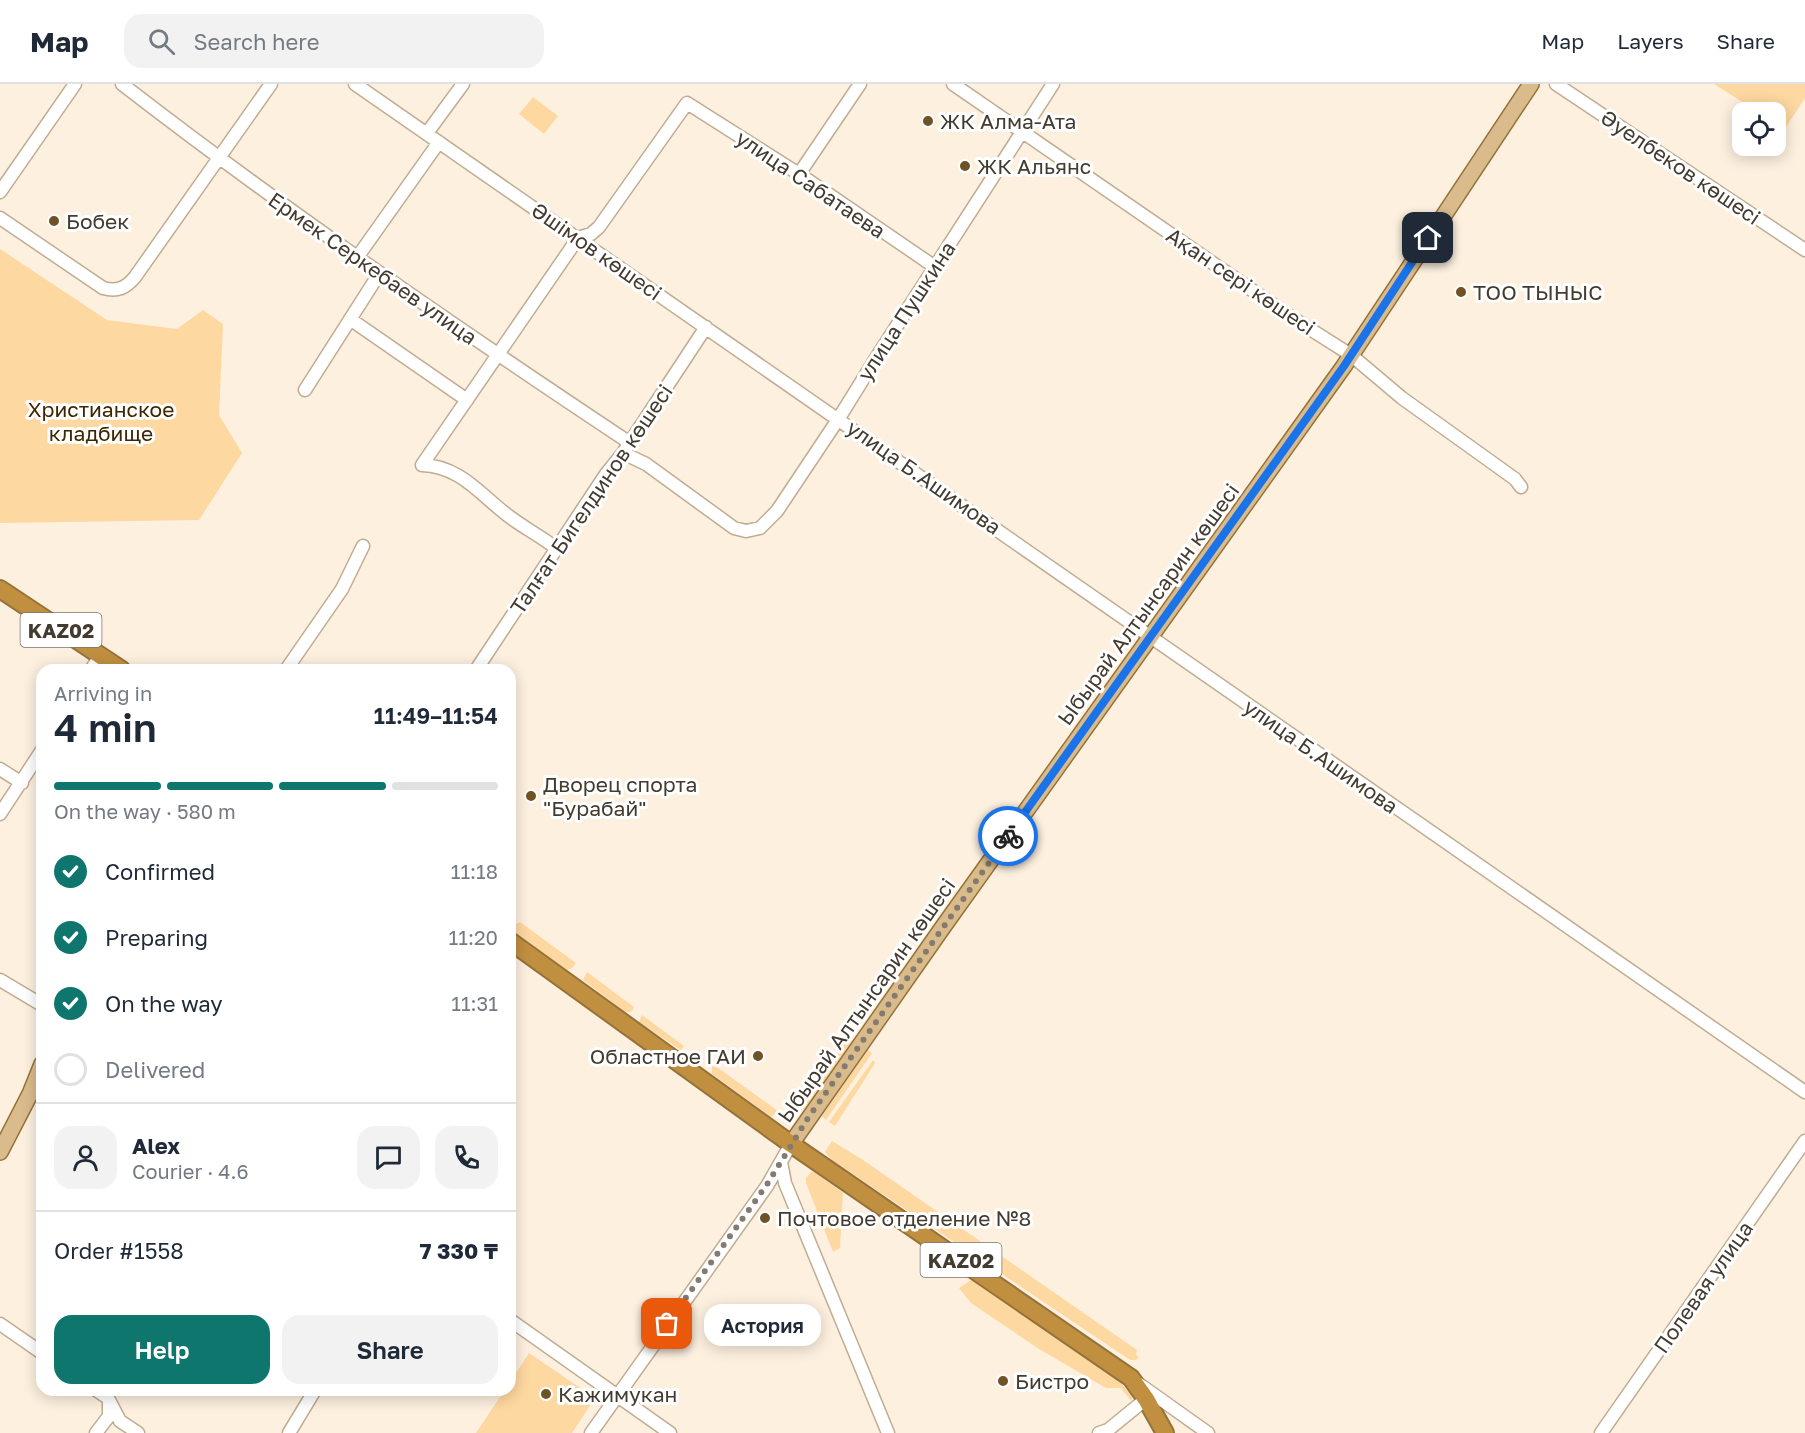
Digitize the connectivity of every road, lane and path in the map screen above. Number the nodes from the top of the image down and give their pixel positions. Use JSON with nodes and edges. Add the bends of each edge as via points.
{"nodes":[{"id":1,"x":122,"y":84,"type":"edge"},
{"id":2,"x":271,"y":84,"type":"edge"},
{"id":3,"x":355,"y":84,"type":"edge"},
{"id":4,"x":463,"y":84,"type":"edge"},
{"id":5,"x":860,"y":84,"type":"edge"},
{"id":6,"x":953,"y":84,"type":"edge"},
{"id":7,"x":1053,"y":84,"type":"edge"},
{"id":8,"x":1532,"y":84,"type":"edge"},
{"id":9,"x":1556,"y":84,"type":"edge"},
{"id":10,"x":71,"y":85,"type":"edge"},
{"id":11,"x":1022,"y":132,"type":"junction"},
{"id":12,"x":427,"y":133,"type":"junction"},
{"id":13,"x":439,"y":141,"type":"junction"},
{"id":14,"x":218,"y":158,"type":"junction"},
{"id":15,"x":799,"y":174,"type":"junction"},
{"id":16,"x":0,"y":192,"type":"edge"},
{"id":17,"x":0,"y":218,"type":"edge"},
{"id":18,"x":578,"y":238,"type":"junction"},
{"id":19,"x":1805,"y":250,"type":"edge"},
{"id":20,"x":356,"y":259,"type":"junction"},
{"id":21,"x":935,"y":267,"type":"junction"},
{"id":22,"x":379,"y":274,"type":"junction"},
{"id":23,"x":350,"y":319,"type":"junction"},
{"id":24,"x":705,"y":327,"type":"junction"},
{"id":25,"x":1351,"y":355,"type":"junction"},
{"id":26,"x":498,"y":356,"type":"junction"},
{"id":27,"x":305,"y":390,"type":"dead end"},
{"id":28,"x":467,"y":400,"type":"junction"},
{"id":29,"x":839,"y":418,"type":"junction"},
{"id":30,"x":627,"y":448,"type":"junction"},
{"id":31,"x":1521,"y":487,"type":"dead end"},
{"id":32,"x":752,"y":531,"type":"joint"},
{"id":33,"x":363,"y":546,"type":"dead end"},
{"id":34,"x":557,"y":549,"type":"junction"},
{"id":35,"x":0,"y":591,"type":"edge"},
{"id":36,"x":1150,"y":636,"type":"junction"},
{"id":37,"x":94,"y":664,"type":"edge"},
{"id":38,"x":113,"y":664,"type":"edge"},
{"id":39,"x":290,"y":664,"type":"edge"},
{"id":40,"x":480,"y":664,"type":"edge"},
{"id":41,"x":36,"y":760,"type":"edge"},
{"id":42,"x":0,"y":769,"type":"edge"},
{"id":43,"x":22,"y":783,"type":"junction"},
{"id":44,"x":0,"y":814,"type":"edge"},
{"id":45,"x":516,"y":945,"type":"edge"},
{"id":46,"x":0,"y":980,"type":"edge"},
{"id":47,"x":36,"y":1001,"type":"edge"},
{"id":48,"x":36,"y":1079,"type":"edge"},
{"id":49,"x":1805,"y":1092,"type":"edge"},
{"id":50,"x":1805,"y":1142,"type":"edge"},
{"id":51,"x":791,"y":1144,"type":"junction"},
{"id":52,"x":0,"y":1152,"type":"edge"},
{"id":53,"x":781,"y":1162,"type":"junction"},
{"id":54,"x":0,"y":1324,"type":"edge"},
{"id":55,"x":516,"y":1324,"type":"edge"},
{"id":56,"x":36,"y":1349,"type":"edge"},
{"id":57,"x":1131,"y":1378,"type":"junction"},
{"id":58,"x":617,"y":1395,"type":"junction"},
{"id":59,"x":105,"y":1396,"type":"edge"},
{"id":60,"x":311,"y":1396,"type":"edge"},
{"id":61,"x":108,"y":1398,"type":"junction"},
{"id":62,"x":1146,"y":1399,"type":"junction"},
{"id":63,"x":96,"y":1433,"type":"edge"},
{"id":64,"x":138,"y":1433,"type":"edge"},
{"id":65,"x":289,"y":1433,"type":"edge"},
{"id":66,"x":591,"y":1433,"type":"edge"},
{"id":67,"x":670,"y":1433,"type":"edge"},
{"id":68,"x":888,"y":1433,"type":"edge"},
{"id":69,"x":1099,"y":1433,"type":"edge"},
{"id":70,"x":1165,"y":1433,"type":"edge"},
{"id":71,"x":1208,"y":1433,"type":"edge"},
{"id":72,"x":1601,"y":1433,"type":"edge"}],
"edges":[{"from":1,"to":14,"type":"street","name":"Ермек Серкебаев улица"},
{"from":2,"to":14,"type":"street"},
{"from":3,"to":12,"type":"street","name":"Әшімов көшесі"},
{"from":4,"to":12,"type":"street"},
{"from":5,"to":15,"type":"street"},
{"from":6,"to":11,"type":"street","name":"Ақан сері көшесі"},
{"from":7,"to":11,"type":"street","name":"улица Пушкина"},
{"from":8,"to":25,"type":"main road","name":"Ыбырай Алтынсарин көшесі"},
{"from":9,"to":19,"type":"street","name":"Әуелбеков көшесі"},
{"from":10,"to":16,"type":"street"},
{"from":11,"to":21,"type":"street","name":"улица Пушкина"},
{"from":11,"to":25,"type":"street","name":"Ақан сері көшесі"},
{"from":12,"to":13,"type":"street","name":"Әшімов көшесі"},
{"from":13,"to":18,"type":"street","name":"Әшімов көшесі"},
{"from":13,"to":20,"type":"street"},
{"from":14,"to":17,"type":"street","via":[[125,287],[104,288]]},
{"from":14,"to":20,"type":"street","name":"Ермек Серкебаев улица"},
{"from":15,"to":18,"type":"street","name":"улица Сабатаева","via":[[687,103],[599,227]]},
{"from":15,"to":21,"type":"street","name":"улица Сабатаева"},
{"from":18,"to":24,"type":"street","name":"Әшімов көшесі"},
{"from":18,"to":26,"type":"street"},
{"from":20,"to":22,"type":"street","name":"Ермек Серкебаев улица"},
{"from":21,"to":29,"type":"street","name":"улица Пушкина"},
{"from":22,"to":23,"type":"street"},
{"from":22,"to":26,"type":"street","name":"Ермек Серкебаев улица"},
{"from":23,"to":27,"type":"street"},
{"from":23,"to":28,"type":"street"},
{"from":24,"to":29,"type":"street","name":"Әшімов көшесі"},
{"from":24,"to":30,"type":"street","name":"Талғат Бигелдинов көшесі"},
{"from":25,"to":31,"type":"street","name":"Ақан сері көшесі"},
{"from":25,"to":36,"type":"main road","name":"Ыбырай Алтынсарин көшесі"},
{"from":26,"to":28,"type":"street"},
{"from":26,"to":30,"type":"street","name":"Ермек Серкебаев улица"},
{"from":28,"to":34,"type":"street","via":[[422,465],[458,474],[507,515]]},
{"from":29,"to":32,"type":"street","name":"улица Пушкина","via":[[770,520]]},
{"from":29,"to":36,"type":"street","name":"улица Б.Ашимова"},
{"from":30,"to":32,"type":"street","name":"Ермек Серкебаев улица","via":[[729,525]]},
{"from":30,"to":34,"type":"street","name":"Талғат Бигелдинов көшесі"},
{"from":33,"to":39,"type":"street","via":[[342,589]]},
{"from":34,"to":40,"type":"street","name":"Талғат Бигелдинов көшесі"},
{"from":35,"to":37,"type":"highway","number":"KАZ02"},
{"from":35,"to":38,"type":"highway","number":"KАZ02"},
{"from":36,"to":49,"type":"street","name":"улица Б.Ашимова"},
{"from":36,"to":51,"type":"main road","name":"Ыбырай Алтынсарин көшесі"},
{"from":41,"to":43,"type":"street"},
{"from":42,"to":43,"type":"street"},
{"from":43,"to":44,"type":"street"},
{"from":45,"to":51,"type":"highway","number":"KАZ02"},
{"from":46,"to":47,"type":"street"},
{"from":48,"to":52,"type":"main road"},
{"from":50,"to":72,"type":"street","name":"Полевая улица"},
{"from":51,"to":53,"type":"street"},
{"from":51,"to":57,"type":"highway","number":"KАZ02"},
{"from":53,"to":58,"type":"street"},
{"from":53,"to":68,"type":"street","via":[[785,1183]]},
{"from":54,"to":56,"type":"street"},
{"from":55,"to":58,"type":"street"},
{"from":57,"to":62,"type":"highway","number":"KАZ02"},
{"from":57,"to":71,"type":"street"},
{"from":58,"to":66,"type":"street"},
{"from":58,"to":67,"type":"street"},
{"from":59,"to":61,"type":"street"},
{"from":60,"to":65,"type":"street"},
{"from":61,"to":63,"type":"street","via":[[109,1416]]},
{"from":61,"to":64,"type":"street","via":[[120,1421]]},
{"from":62,"to":69,"type":"street"},
{"from":62,"to":70,"type":"highway","number":"KАZ02"}]}
